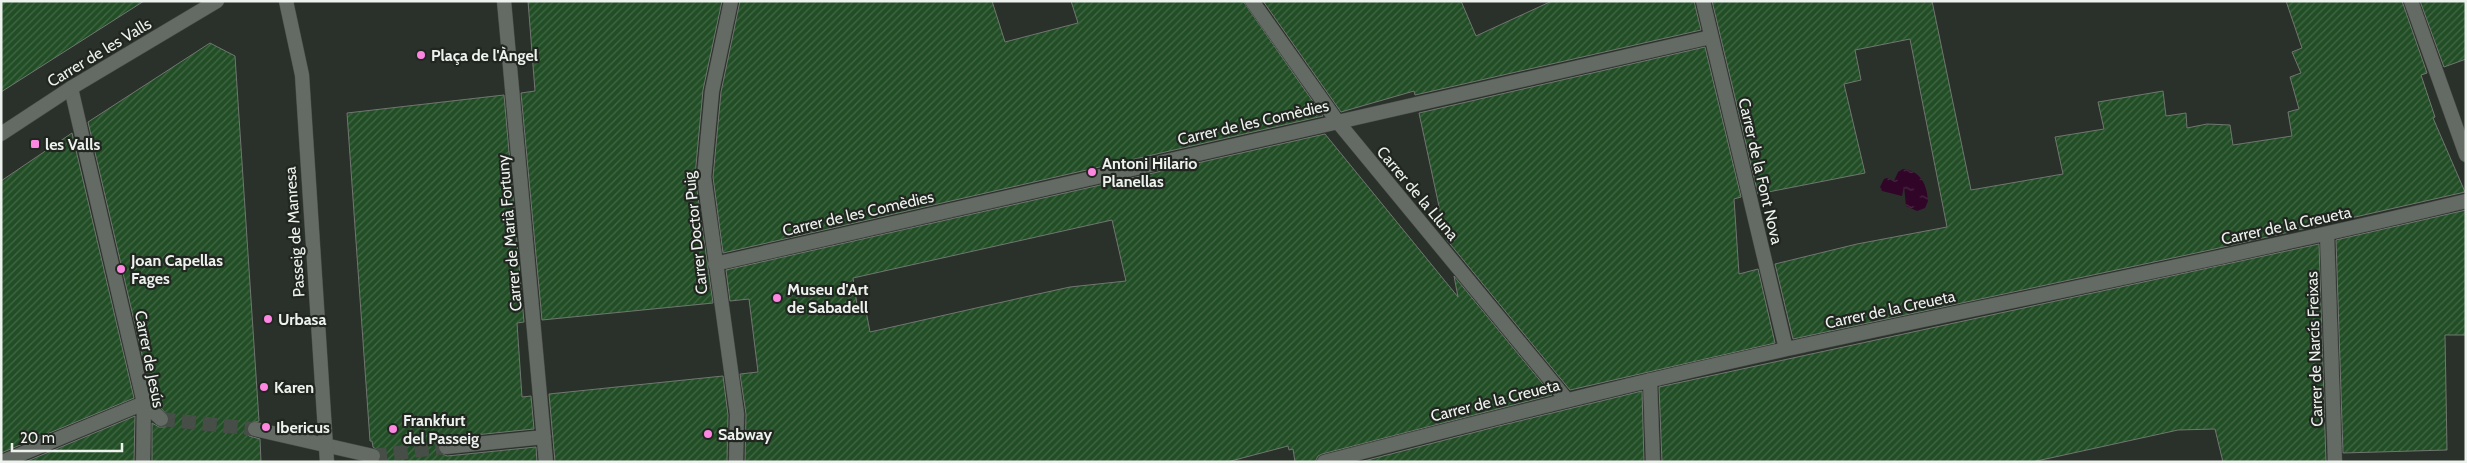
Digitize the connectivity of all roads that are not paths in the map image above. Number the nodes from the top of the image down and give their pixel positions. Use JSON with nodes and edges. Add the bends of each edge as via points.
{"nodes":[{"id":1,"x":217,"y":1,"type":"edge"},
{"id":2,"x":286,"y":1,"type":"edge"},
{"id":3,"x":504,"y":1,"type":"edge"},
{"id":4,"x":731,"y":1,"type":"edge"},
{"id":5,"x":1252,"y":1,"type":"edge"},
{"id":6,"x":1703,"y":1,"type":"edge"},
{"id":7,"x":2411,"y":1,"type":"edge"},
{"id":8,"x":1711,"y":37,"type":"junction"},
{"id":9,"x":71,"y":88,"type":"junction"},
{"id":10,"x":1336,"y":121,"type":"junction"},
{"id":11,"x":1,"y":134,"type":"edge"},
{"id":12,"x":2466,"y":154,"type":"edge"},
{"id":13,"x":2466,"y":201,"type":"edge"},
{"id":14,"x":2328,"y":234,"type":"junction"},
{"id":15,"x":715,"y":264,"type":"junction"},
{"id":16,"x":1786,"y":349,"type":"junction"},
{"id":17,"x":1650,"y":380,"type":"junction"},
{"id":18,"x":1567,"y":400,"type":"junction"},
{"id":19,"x":144,"y":403,"type":"junction"},
{"id":20,"x":161,"y":419,"type":"tunnel mouth"},
{"id":21,"x":256,"y":429,"type":"tunnel mouth"},
{"id":22,"x":544,"y":437,"type":"junction"},
{"id":23,"x":326,"y":446,"type":"junction"},
{"id":24,"x":446,"y":447,"type":"tunnel mouth"},
{"id":25,"x":373,"y":456,"type":"tunnel mouth"},
{"id":26,"x":2,"y":462,"type":"edge"},
{"id":27,"x":143,"y":462,"type":"edge"},
{"id":28,"x":327,"y":462,"type":"edge"},
{"id":29,"x":546,"y":462,"type":"edge"},
{"id":30,"x":736,"y":462,"type":"edge"},
{"id":31,"x":1324,"y":462,"type":"edge"},
{"id":32,"x":1653,"y":462,"type":"edge"},
{"id":33,"x":2335,"y":462,"type":"edge"}],
"edges":[{"from":1,"to":9,"type":"street","name":"Carrer de les Valls"},
{"from":2,"to":23,"type":"street","name":"Passeig de Manresa","via":[[302,75]]},
{"from":3,"to":22,"type":"street","name":"Carrer de Marià Fortuny"},
{"from":4,"to":15,"type":"street","name":"Carrer Doctor Puig","via":[[712,90],[704,177]]},
{"from":5,"to":10,"type":"street","name":"Carrer de la Lluna"},
{"from":6,"to":8,"type":"street","name":"Carrer de la Font Nova"},
{"from":7,"to":12,"type":"street"},
{"from":8,"to":10,"type":"street","name":"Carrer de les Comèdies"},
{"from":8,"to":16,"type":"street","name":"Carrer de la Font Nova"},
{"from":9,"to":11,"type":"street","name":"Carrer de les Valls"},
{"from":9,"to":19,"type":"street","name":"Carrer de Jesús"},
{"from":10,"to":15,"type":"street","name":"Carrer de les Comèdies"},
{"from":10,"to":18,"type":"street","name":"Carrer de la Lluna"},
{"from":13,"to":14,"type":"street","name":"Carrer de la Creueta"},
{"from":14,"to":16,"type":"street","name":"Carrer de la Creueta"},
{"from":14,"to":33,"type":"street","name":"Carrer de Narcís Freixas"},
{"from":15,"to":30,"type":"street","name":"Carrer Doctor Puig","via":[[737,414]]},
{"from":16,"to":17,"type":"street","name":"Carrer de la Creueta"},
{"from":17,"to":18,"type":"street","name":"Carrer de la Creueta"},
{"from":17,"to":32,"type":"street"},
{"from":18,"to":31,"type":"street","name":"Carrer de la Creueta"},
{"from":19,"to":20,"type":"street"},
{"from":19,"to":26,"type":"street"},
{"from":19,"to":27,"type":"street","name":"Carrer de Jesús"},
{"from":21,"to":23,"type":"street"},
{"from":22,"to":24,"type":"street"},
{"from":22,"to":29,"type":"street","name":"Carrer de Marià Fortuny"},
{"from":23,"to":25,"type":"street"},
{"from":23,"to":28,"type":"street","name":"Passeig de Manresa"}]}
